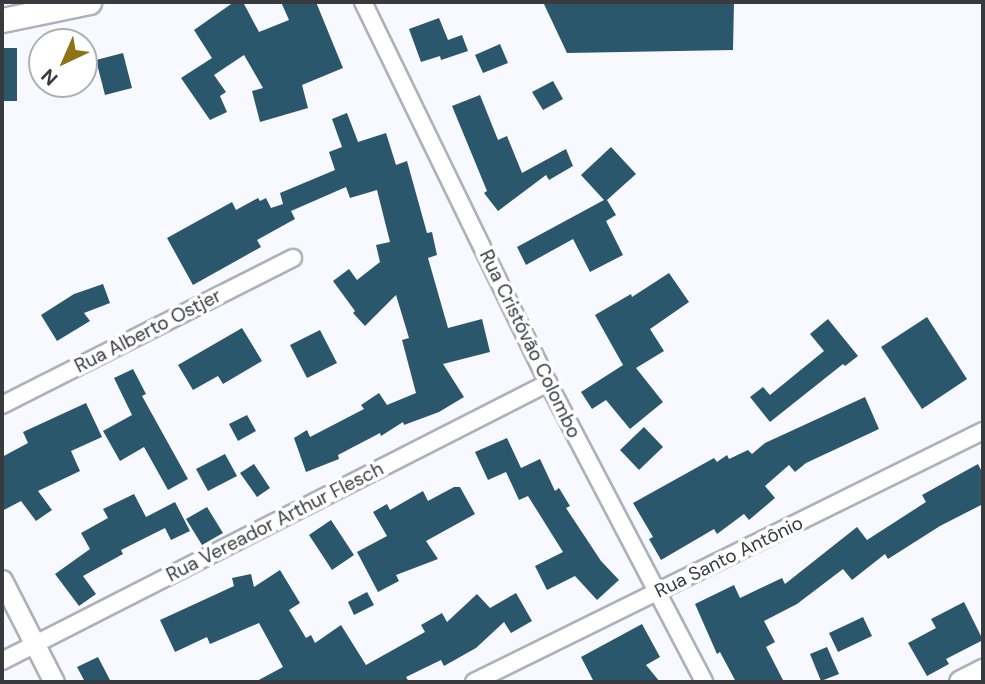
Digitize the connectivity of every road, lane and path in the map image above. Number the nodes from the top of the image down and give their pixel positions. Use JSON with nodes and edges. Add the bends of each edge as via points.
{"nodes":[{"id":1,"x":89,"y":2,"type":"edge"},
{"id":2,"x":363,"y":2,"type":"edge"},
{"id":3,"x":2,"y":20,"type":"edge"},
{"id":4,"x":293,"y":258,"type":"dead end"},
{"id":5,"x":548,"y":383,"type":"junction"},
{"id":6,"x":2,"y":405,"type":"edge"},
{"id":7,"x":983,"y":431,"type":"edge"},
{"id":8,"x":2,"y":580,"type":"edge"},
{"id":9,"x":658,"y":592,"type":"junction"},
{"id":10,"x":35,"y":644,"type":"junction"},
{"id":11,"x":2,"y":661,"type":"edge"},
{"id":12,"x":983,"y":671,"type":"edge"},
{"id":13,"x":54,"y":682,"type":"edge"},
{"id":14,"x":474,"y":682,"type":"edge"},
{"id":15,"x":704,"y":682,"type":"edge"},
{"id":16,"x":961,"y":682,"type":"edge"}],
"edges":[{"from":1,"to":3,"type":"main road"},
{"from":2,"to":5,"type":"street","name":"Rua Cristóvão Colombo"},
{"from":4,"to":6,"type":"street","name":"Rua Alberto Ostjer"},
{"from":5,"to":9,"type":"street","name":"Rua Cristóvão Colombo"},
{"from":5,"to":10,"type":"street","name":"Rua Vereador Arthur Flesch"},
{"from":7,"to":9,"type":"street","name":"Rua Santo Antônio"},
{"from":8,"to":10,"type":"street"},
{"from":9,"to":14,"type":"street","name":"Rua Santo Antônio"},
{"from":9,"to":15,"type":"street","name":"Rua Cristóvão Colombo"},
{"from":10,"to":11,"type":"street","name":"Rua Vereador Arthur Flesch"},
{"from":10,"to":13,"type":"street"},
{"from":12,"to":16,"type":"main road"}]}
